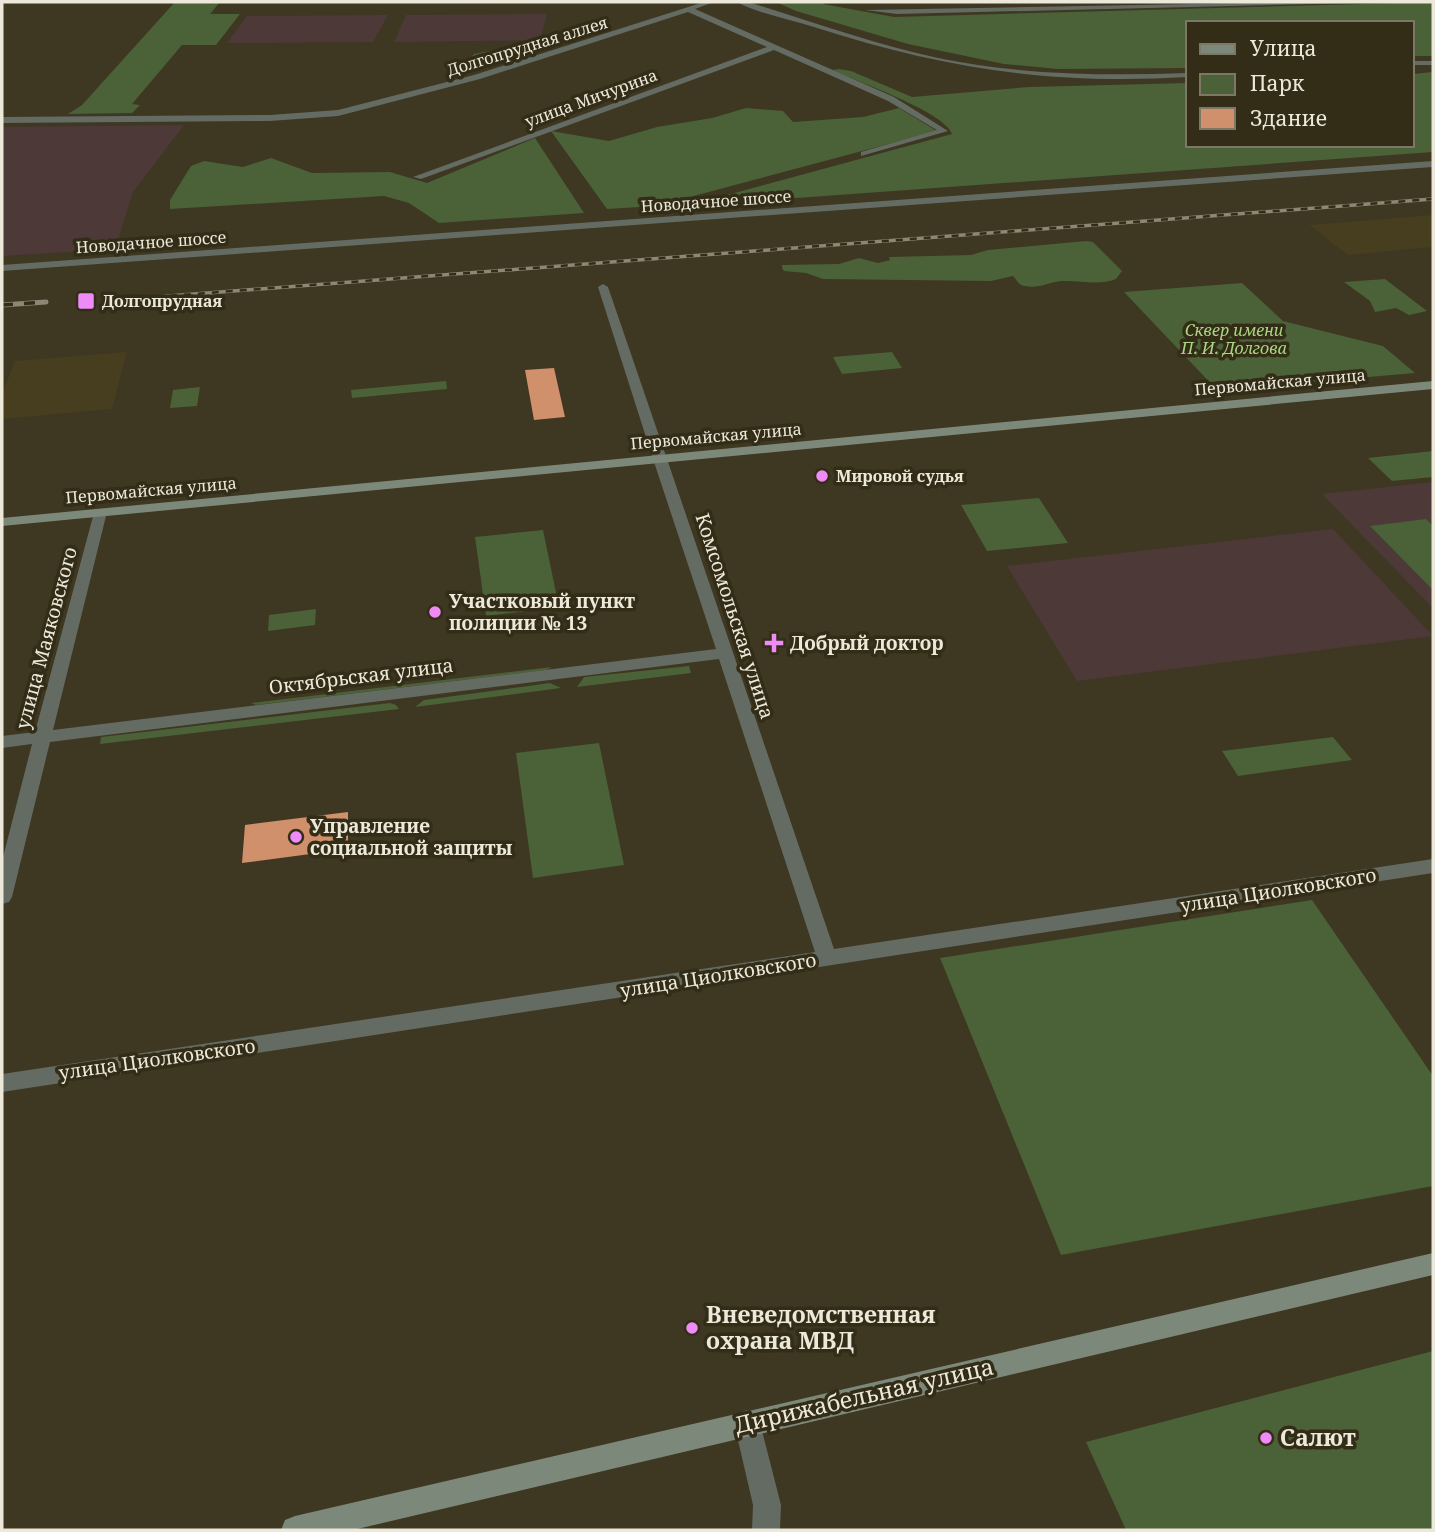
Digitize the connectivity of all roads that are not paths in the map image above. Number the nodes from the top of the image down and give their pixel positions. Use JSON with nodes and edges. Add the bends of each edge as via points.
{"nodes":[{"id":1,"x":710,"y":2,"type":"edge"},
{"id":2,"x":741,"y":2,"type":"edge"},
{"id":3,"x":1395,"y":2,"type":"edge"},
{"id":4,"x":1317,"y":3,"type":"edge"},
{"id":5,"x":1081,"y":5,"type":"edge"},
{"id":6,"x":872,"y":7,"type":"edge"},
{"id":7,"x":688,"y":9,"type":"junction"},
{"id":8,"x":774,"y":47,"type":"junction"},
{"id":9,"x":1433,"y":62,"type":"edge"},
{"id":10,"x":1414,"y":63,"type":"edge"},
{"id":11,"x":1186,"y":75,"type":"edge"},
{"id":12,"x":2,"y":120,"type":"edge"},
{"id":13,"x":864,"y":154,"type":"dead end"},
{"id":14,"x":1433,"y":164,"type":"edge"},
{"id":15,"x":418,"y":177,"type":"dead end"},
{"id":16,"x":2,"y":268,"type":"edge"},
{"id":17,"x":603,"y":287,"type":"dead end"},
{"id":18,"x":1433,"y":384,"type":"edge"},
{"id":19,"x":660,"y":459,"type":"junction"},
{"id":20,"x":100,"y":512,"type":"junction"},
{"id":21,"x":2,"y":522,"type":"edge"},
{"id":22,"x":725,"y":653,"type":"junction"},
{"id":23,"x":42,"y":737,"type":"junction"},
{"id":24,"x":2,"y":742,"type":"edge"},
{"id":25,"x":1433,"y":866,"type":"edge"},
{"id":26,"x":2,"y":897,"type":"edge"},
{"id":27,"x":827,"y":958,"type":"junction"},
{"id":28,"x":2,"y":1083,"type":"edge"},
{"id":29,"x":1433,"y":1264,"type":"edge"},
{"id":30,"x":747,"y":1423,"type":"junction"},
{"id":31,"x":295,"y":1530,"type":"edge"},
{"id":32,"x":766,"y":1530,"type":"edge"}],
"edges":[{"from":1,"to":7,"type":"street","name":"Долгопрудная аллея"},
{"from":2,"to":11,"type":"street","via":[[897,50],[972,66],[1071,77]]},
{"from":3,"to":4,"type":"street"},
{"from":4,"to":5,"type":"street"},
{"from":5,"to":6,"type":"street","via":[[897,12]]},
{"from":7,"to":8,"type":"street"},
{"from":7,"to":12,"type":"street","name":"Долгопрудная аллея","via":[[520,64],[351,111],[289,117]]},
{"from":8,"to":13,"type":"street","via":[[891,99],[944,131]]},
{"from":8,"to":15,"type":"street","name":"улица Мичурина"},
{"from":9,"to":10,"type":"street"},
{"from":14,"to":16,"type":"street","name":"Новодачное шоссе"},
{"from":17,"to":19,"type":"street","name":"Комсомольская улица"},
{"from":18,"to":19,"type":"main road","name":"Первомайская улица"},
{"from":19,"to":20,"type":"main road","name":"Первомайская улица"},
{"from":19,"to":22,"type":"street","name":"Комсомольская улица"},
{"from":20,"to":21,"type":"main road","name":"Первомайская улица"},
{"from":20,"to":23,"type":"street","name":"улица Маяковского"},
{"from":22,"to":23,"type":"street","name":"Октябрьская улица"},
{"from":22,"to":27,"type":"street","name":"Комсомольская улица"},
{"from":23,"to":24,"type":"street","name":"Октябрьская улица"},
{"from":23,"to":26,"type":"street","name":"улица Маяковского"},
{"from":25,"to":27,"type":"street","name":"улица Циолковского"},
{"from":27,"to":28,"type":"street","name":"улица Циолковского"},
{"from":29,"to":30,"type":"main road","name":"Дирижабельная улица"},
{"from":30,"to":31,"type":"main road","name":"Дирижабельная улица"},
{"from":30,"to":32,"type":"street","via":[[767,1505]]}]}
